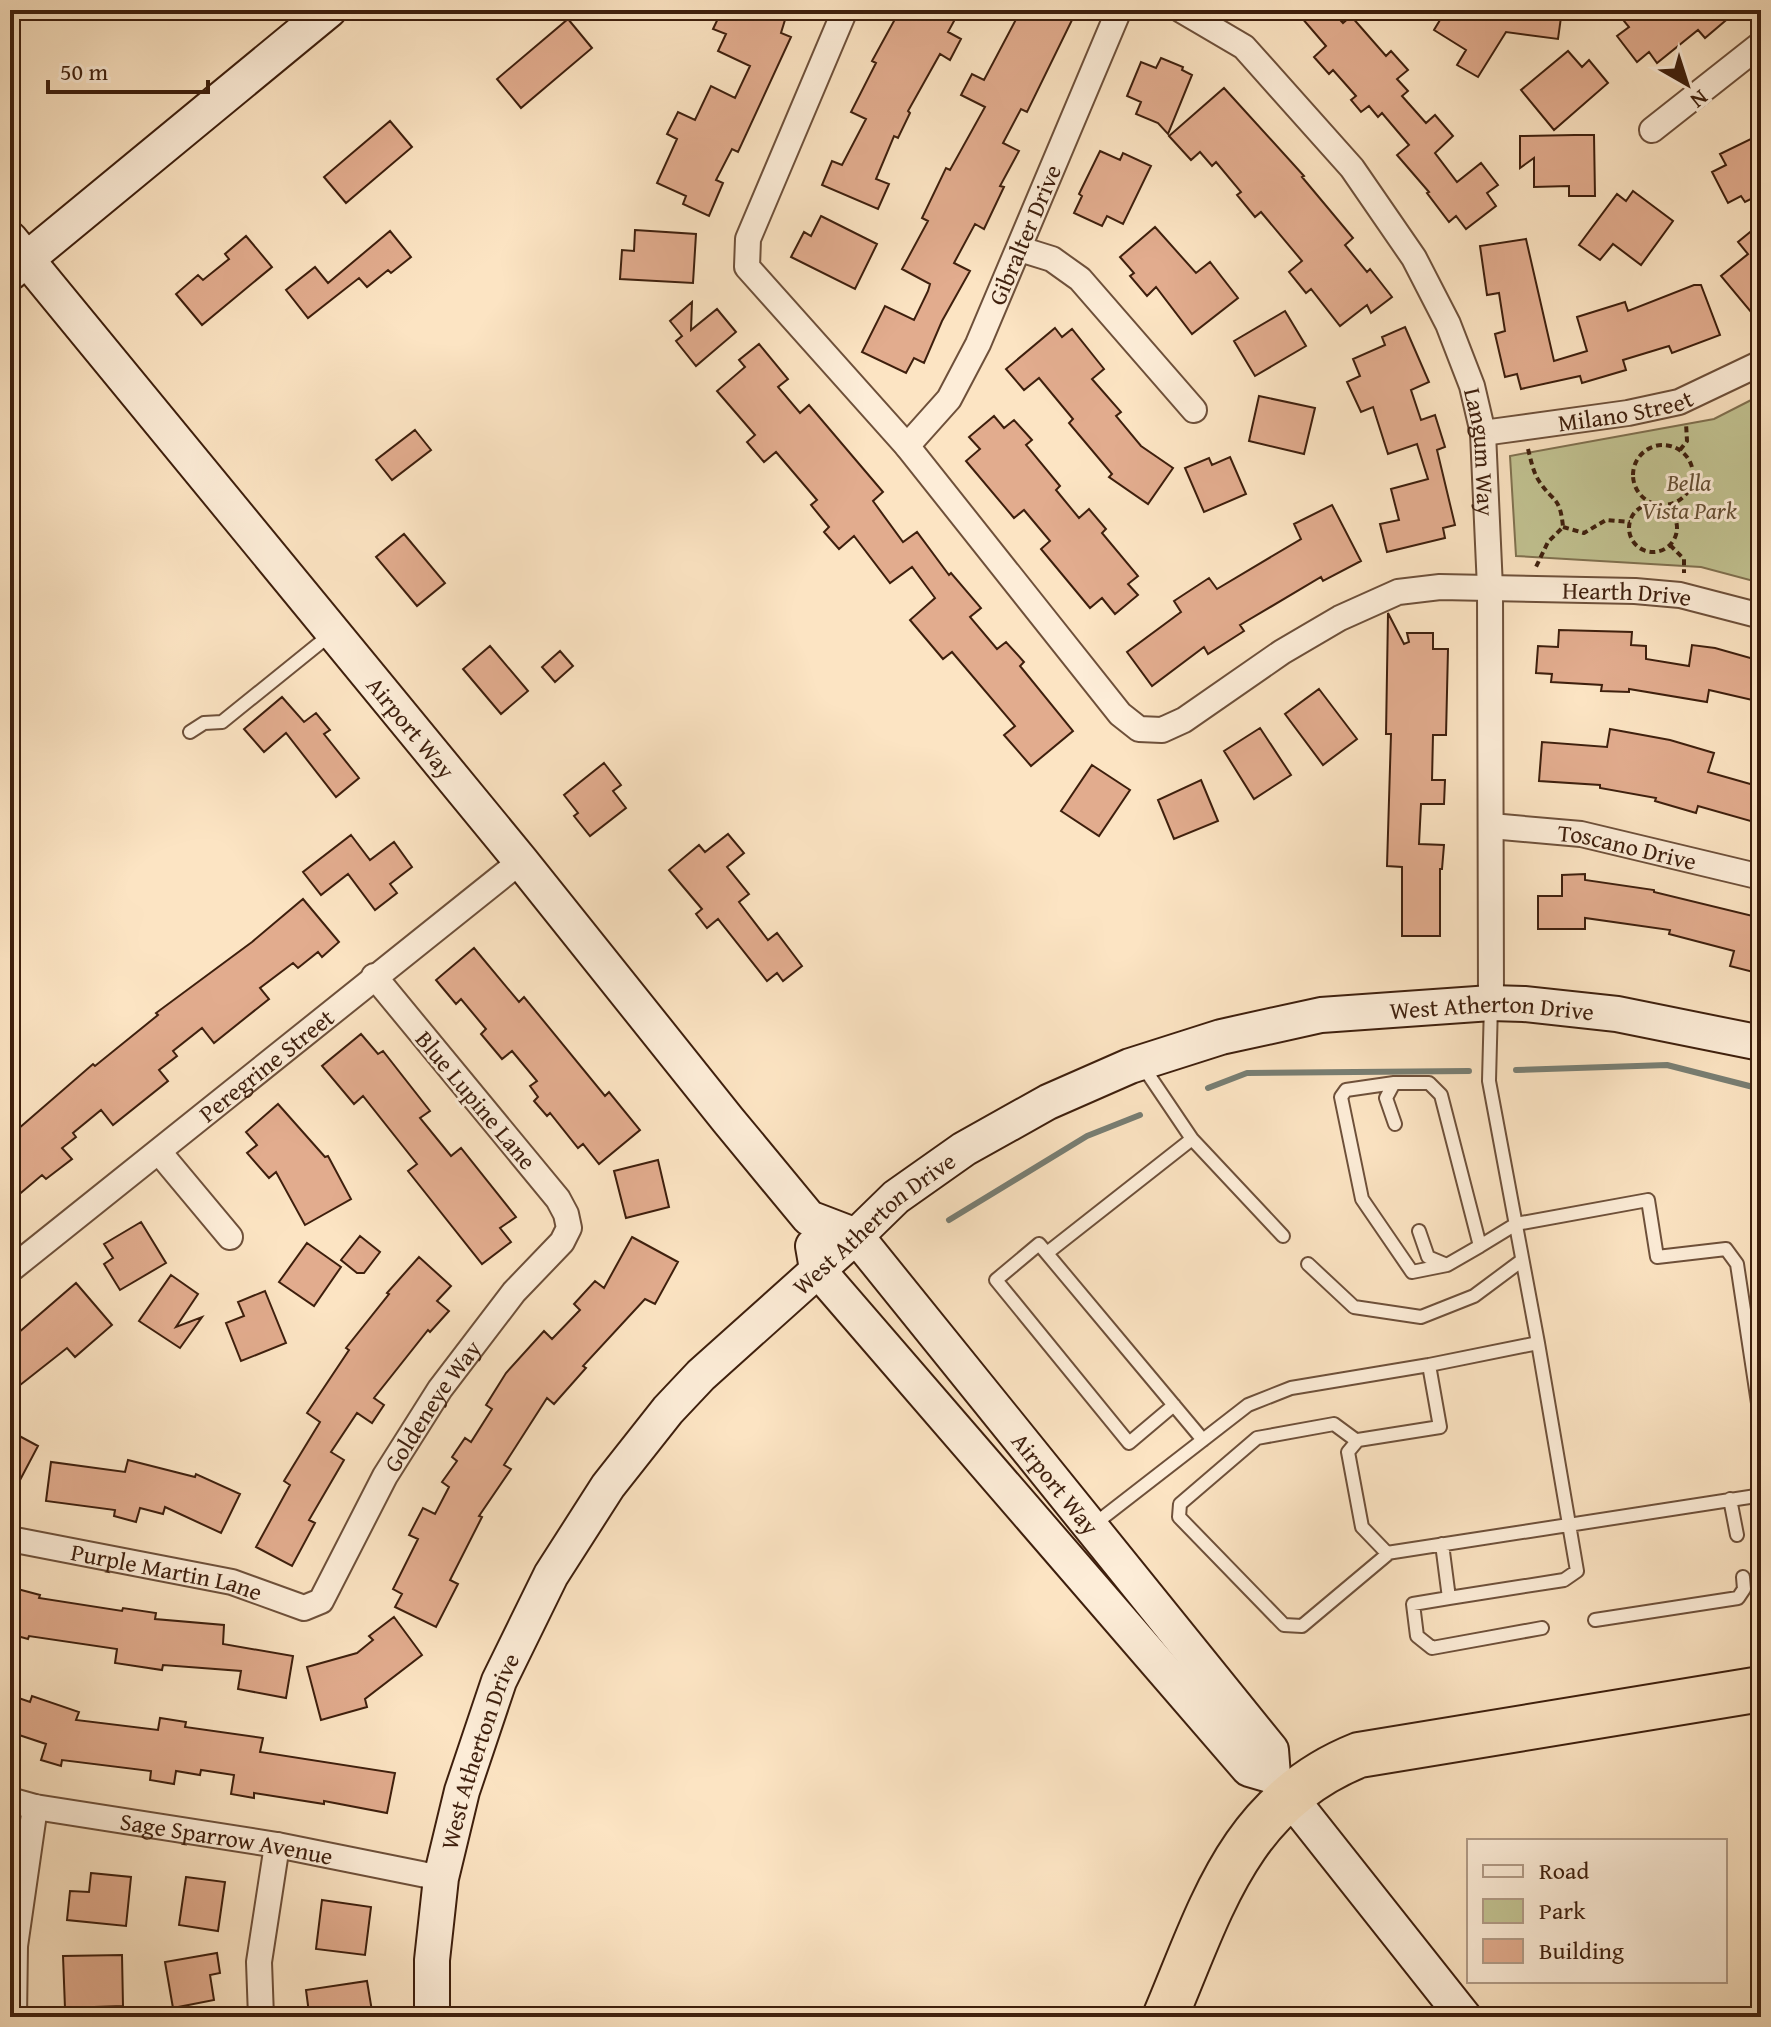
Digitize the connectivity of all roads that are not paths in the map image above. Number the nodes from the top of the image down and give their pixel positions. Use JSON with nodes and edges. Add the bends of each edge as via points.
{"nodes":[{"id":1,"x":329,"y":10,"type":"edge"},
{"id":2,"x":845,"y":10,"type":"edge"},
{"id":3,"x":1119,"y":10,"type":"edge"},
{"id":4,"x":1181,"y":10,"type":"edge"},
{"id":5,"x":1761,"y":44,"type":"edge"},
{"id":6,"x":1652,"y":130,"type":"dead end"},
{"id":7,"x":1020,"y":249,"type":"junction"},
{"id":8,"x":15,"y":257,"type":"edge"},
{"id":9,"x":1761,"y":363,"type":"edge"},
{"id":10,"x":1194,"y":410,"type":"dead end"},
{"id":11,"x":1483,"y":433,"type":"junction"},
{"id":12,"x":907,"y":446,"type":"junction"},
{"id":13,"x":1490,"y":588,"type":"junction"},
{"id":14,"x":1761,"y":616,"type":"edge"},
{"id":15,"x":334,"y":632,"type":"junction"},
{"id":16,"x":190,"y":732,"type":"dead end"},
{"id":17,"x":1491,"y":826,"type":"junction"},
{"id":18,"x":521,"y":861,"type":"junction"},
{"id":19,"x":1761,"y":877,"type":"edge"},
{"id":20,"x":374,"y":976,"type":"junction"},
{"id":21,"x":1491,"y":1003,"type":"junction"},
{"id":22,"x":1761,"y":1043,"type":"edge"},
{"id":23,"x":1140,"y":1063,"type":"junction"},
{"id":24,"x":1394,"y":1083,"type":"junction"},
{"id":25,"x":1395,"y":1124,"type":"dead end"},
{"id":26,"x":1192,"y":1139,"type":"junction"},
{"id":27,"x":159,"y":1152,"type":"junction"},
{"id":28,"x":809,"y":1218,"type":"junction"},
{"id":29,"x":1516,"y":1224,"type":"junction"},
{"id":30,"x":569,"y":1228,"type":"joint"},
{"id":31,"x":1419,"y":1231,"type":"dead end"},
{"id":32,"x":856,"y":1236,"type":"junction"},
{"id":33,"x":1283,"y":1236,"type":"dead end"},
{"id":34,"x":230,"y":1237,"type":"dead end"},
{"id":35,"x":1480,"y":1246,"type":"junction"},
{"id":36,"x":1047,"y":1253,"type":"junction"},
{"id":37,"x":1521,"y":1261,"type":"junction"},
{"id":38,"x":1308,"y":1264,"type":"dead end"},
{"id":39,"x":1447,"y":1265,"type":"junction"},
{"id":40,"x":1060,"y":1268,"type":"junction"},
{"id":41,"x":817,"y":1269,"type":"junction"},
{"id":42,"x":10,"y":1270,"type":"edge"},
{"id":43,"x":1049,"y":1277,"type":"dead end"},
{"id":44,"x":1079,"y":1291,"type":"junction"},
{"id":45,"x":1067,"y":1300,"type":"dead end"},
{"id":46,"x":1096,"y":1312,"type":"junction"},
{"id":47,"x":1084,"y":1321,"type":"dead end"},
{"id":48,"x":1114,"y":1334,"type":"junction"},
{"id":49,"x":1103,"y":1343,"type":"dead end"},
{"id":50,"x":1538,"y":1343,"type":"junction"},
{"id":51,"x":1131,"y":1353,"type":"junction"},
{"id":52,"x":1119,"y":1363,"type":"dead end"},
{"id":53,"x":1429,"y":1365,"type":"junction"},
{"id":54,"x":1148,"y":1374,"type":"junction"},
{"id":55,"x":1136,"y":1384,"type":"dead end"},
{"id":56,"x":1174,"y":1405,"type":"junction"},
{"id":57,"x":1761,"y":1423,"type":"edge"},
{"id":58,"x":1203,"y":1440,"type":"junction"},
{"id":59,"x":1357,"y":1441,"type":"junction"},
{"id":60,"x":1761,"y":1492,"type":"edge"},
{"id":61,"x":1730,"y":1499,"type":"junction"},
{"id":62,"x":1570,"y":1524,"type":"junction"},
{"id":63,"x":1090,"y":1528,"type":"junction"},
{"id":64,"x":1737,"y":1535,"type":"dead end"},
{"id":65,"x":10,"y":1539,"type":"edge"},
{"id":66,"x":1442,"y":1544,"type":"junction"},
{"id":67,"x":1389,"y":1553,"type":"junction"},
{"id":68,"x":1743,"y":1577,"type":"dead end"},
{"id":69,"x":1449,"y":1598,"type":"junction"},
{"id":70,"x":321,"y":1601,"type":"joint"},
{"id":71,"x":1595,"y":1620,"type":"dead end"},
{"id":72,"x":1542,"y":1628,"type":"dead end"},
{"id":73,"x":1761,"y":1689,"type":"edge"},
{"id":74,"x":1282,"y":1787,"type":"junction"},
{"id":75,"x":10,"y":1800,"type":"edge"},
{"id":76,"x":35,"y":1807,"type":"junction"},
{"id":77,"x":277,"y":1845,"type":"junction"},
{"id":78,"x":441,"y":1878,"type":"junction"},
{"id":79,"x":14,"y":2017,"type":"edge"},
{"id":80,"x":261,"y":2017,"type":"edge"},
{"id":81,"x":432,"y":2017,"type":"edge"},
{"id":82,"x":1165,"y":2017,"type":"edge"},
{"id":83,"x":1464,"y":2017,"type":"edge"}],
"edges":[{"from":1,"to":8,"type":"main road"},
{"from":2,"to":12,"type":"street","via":[[748,239],[747,267]]},
{"from":3,"to":7,"type":"street","name":"Gibralter Drive"},
{"from":4,"to":11,"type":"street","name":"Langum Way","via":[[1244,47],[1352,168],[1414,258],[1448,324]]},
{"from":5,"to":6,"type":"street"},
{"from":7,"to":10,"type":"street","via":[[1052,259],[1080,279]]},
{"from":7,"to":12,"type":"street","name":"Gibralter Drive","via":[[949,399]]},
{"from":8,"to":15,"type":"main road","name":"Airport Way"},
{"from":9,"to":11,"type":"street","name":"Milano Street","via":[[1679,402]]},
{"from":11,"to":13,"type":"street","name":"Langum Way"},
{"from":12,"to":13,"type":"street","name":"Hearth Drive","via":[[1120,714],[1139,729],[1162,730],[1184,720],[1282,652],[1398,592]]},
{"from":13,"to":14,"type":"street","name":"Hearth Drive","via":[[1680,595]]},
{"from":13,"to":17,"type":"street","name":"Langum Way"},
{"from":15,"to":16,"type":"lane","via":[[222,722],[204,723]]},
{"from":15,"to":18,"type":"main road","name":"Airport Way"},
{"from":17,"to":19,"type":"street","name":"Toscano Drive","via":[[1581,834]]},
{"from":17,"to":21,"type":"street","name":"Langum Way"},
{"from":18,"to":20,"type":"street","name":"Peregrine Street"},
{"from":18,"to":28,"type":"main road","name":"Airport Way"},
{"from":20,"to":27,"type":"street","name":"Peregrine Street"},
{"from":20,"to":30,"type":"street","name":"Blue Lupine Lane","via":[[558,1199]]},
{"from":21,"to":22,"type":"main road","name":"West Atherton Drive","via":[[1617,1014]]},
{"from":21,"to":23,"type":"main road","name":"West Atherton Drive","via":[[1321,1015],[1221,1037]]},
{"from":21,"to":29,"type":"lane","via":[[1489,1081]]},
{"from":23,"to":26,"type":"lane"},
{"from":23,"to":32,"type":"main road","name":"West Atherton Drive","via":[[1048,1102],[964,1149],[896,1197]]},
{"from":24,"to":25,"type":"lane","via":[[1386,1098]]},
{"from":24,"to":35,"type":"lane","via":[[1429,1083],[1441,1095]]},
{"from":24,"to":39,"type":"lane","via":[[1346,1090],[1341,1097],[1362,1199],[1412,1272]]},
{"from":26,"to":33,"type":"lane"},
{"from":26,"to":36,"type":"lane"},
{"from":27,"to":34,"type":"street"},
{"from":27,"to":42,"type":"street","name":"Peregrine Street"},
{"from":28,"to":32,"type":"main road","name":"Airport Way"},
{"from":28,"to":41,"type":"main road"},
{"from":29,"to":35,"type":"lane"},
{"from":29,"to":37,"type":"lane"},
{"from":29,"to":57,"type":"lane","via":[[1648,1200],[1657,1257],[1726,1249],[1737,1264]]},
{"from":30,"to":70,"type":"street","name":"Goldeneye Way","via":[[440,1389],[385,1476]]},
{"from":31,"to":39,"type":"lane","via":[[1428,1257]]},
{"from":32,"to":41,"type":"main road","name":"West Atherton Drive"},
{"from":32,"to":63,"type":"main road","name":"Airport Way"},
{"from":35,"to":39,"type":"lane"},
{"from":36,"to":40,"type":"lane"},
{"from":36,"to":56,"type":"lane","via":[[1039,1244],[996,1280],[1039,1323],[1108,1408],[1129,1443]]},
{"from":37,"to":38,"type":"lane","via":[[1474,1296],[1421,1317],[1354,1307]]},
{"from":37,"to":50,"type":"lane"},
{"from":40,"to":43,"type":"lane"},
{"from":40,"to":44,"type":"lane"},
{"from":41,"to":74,"type":"main road","name":"Airport Way","via":[[1249,1769]]},
{"from":41,"to":78,"type":"main road","name":"West Atherton Drive","via":[[668,1410],[608,1486],[551,1575],[499,1681],[462,1791]]},
{"from":44,"to":45,"type":"lane"},
{"from":44,"to":46,"type":"lane"},
{"from":46,"to":47,"type":"lane"},
{"from":46,"to":48,"type":"lane"},
{"from":48,"to":49,"type":"lane"},
{"from":48,"to":51,"type":"lane"},
{"from":50,"to":53,"type":"lane"},
{"from":50,"to":62,"type":"lane"},
{"from":51,"to":52,"type":"lane"},
{"from":51,"to":54,"type":"lane"},
{"from":53,"to":58,"type":"lane","via":[[1291,1388],[1248,1405]]},
{"from":53,"to":59,"type":"lane","via":[[1440,1427]]},
{"from":54,"to":55,"type":"lane"},
{"from":54,"to":56,"type":"lane"},
{"from":56,"to":58,"type":"lane"},
{"from":58,"to":63,"type":"lane"},
{"from":59,"to":67,"type":"lane","via":[[1348,1452],[1362,1527]]},
{"from":59,"to":67,"type":"lane","via":[[1334,1424],[1257,1438],[1180,1504],[1179,1517],[1284,1625],[1302,1626]]},
{"from":60,"to":61,"type":"lane"},
{"from":61,"to":62,"type":"lane"},
{"from":61,"to":64,"type":"lane"},
{"from":62,"to":66,"type":"lane"},
{"from":62,"to":69,"type":"lane","via":[[1577,1571],[1564,1580]]},
{"from":63,"to":74,"type":"main road","name":"Airport Way","via":[[1271,1750]]},
{"from":65,"to":70,"type":"street","name":"Purple Martin Lane","via":[[232,1582],[304,1608]]},
{"from":66,"to":67,"type":"lane"},
{"from":66,"to":69,"type":"lane"},
{"from":68,"to":71,"type":"lane","via":[[1738,1598]]},
{"from":69,"to":72,"type":"lane","via":[[1413,1604],[1417,1636],[1432,1648]]},
{"from":73,"to":74,"type":"highway","via":[[1359,1755]]},
{"from":74,"to":82,"type":"highway","via":[[1224,1878]]},
{"from":74,"to":83,"type":"main road","name":"Airport Way"},
{"from":75,"to":76,"type":"street","name":"Sage Sparrow Avenue"},
{"from":76,"to":77,"type":"street","name":"Sage Sparrow Avenue"},
{"from":76,"to":79,"type":"street","via":[[15,1946]]},
{"from":77,"to":78,"type":"street","name":"Sage Sparrow Avenue"},
{"from":77,"to":80,"type":"street","via":[[259,1962]]},
{"from":78,"to":81,"type":"main road","name":"West Atherton Drive"}]}
